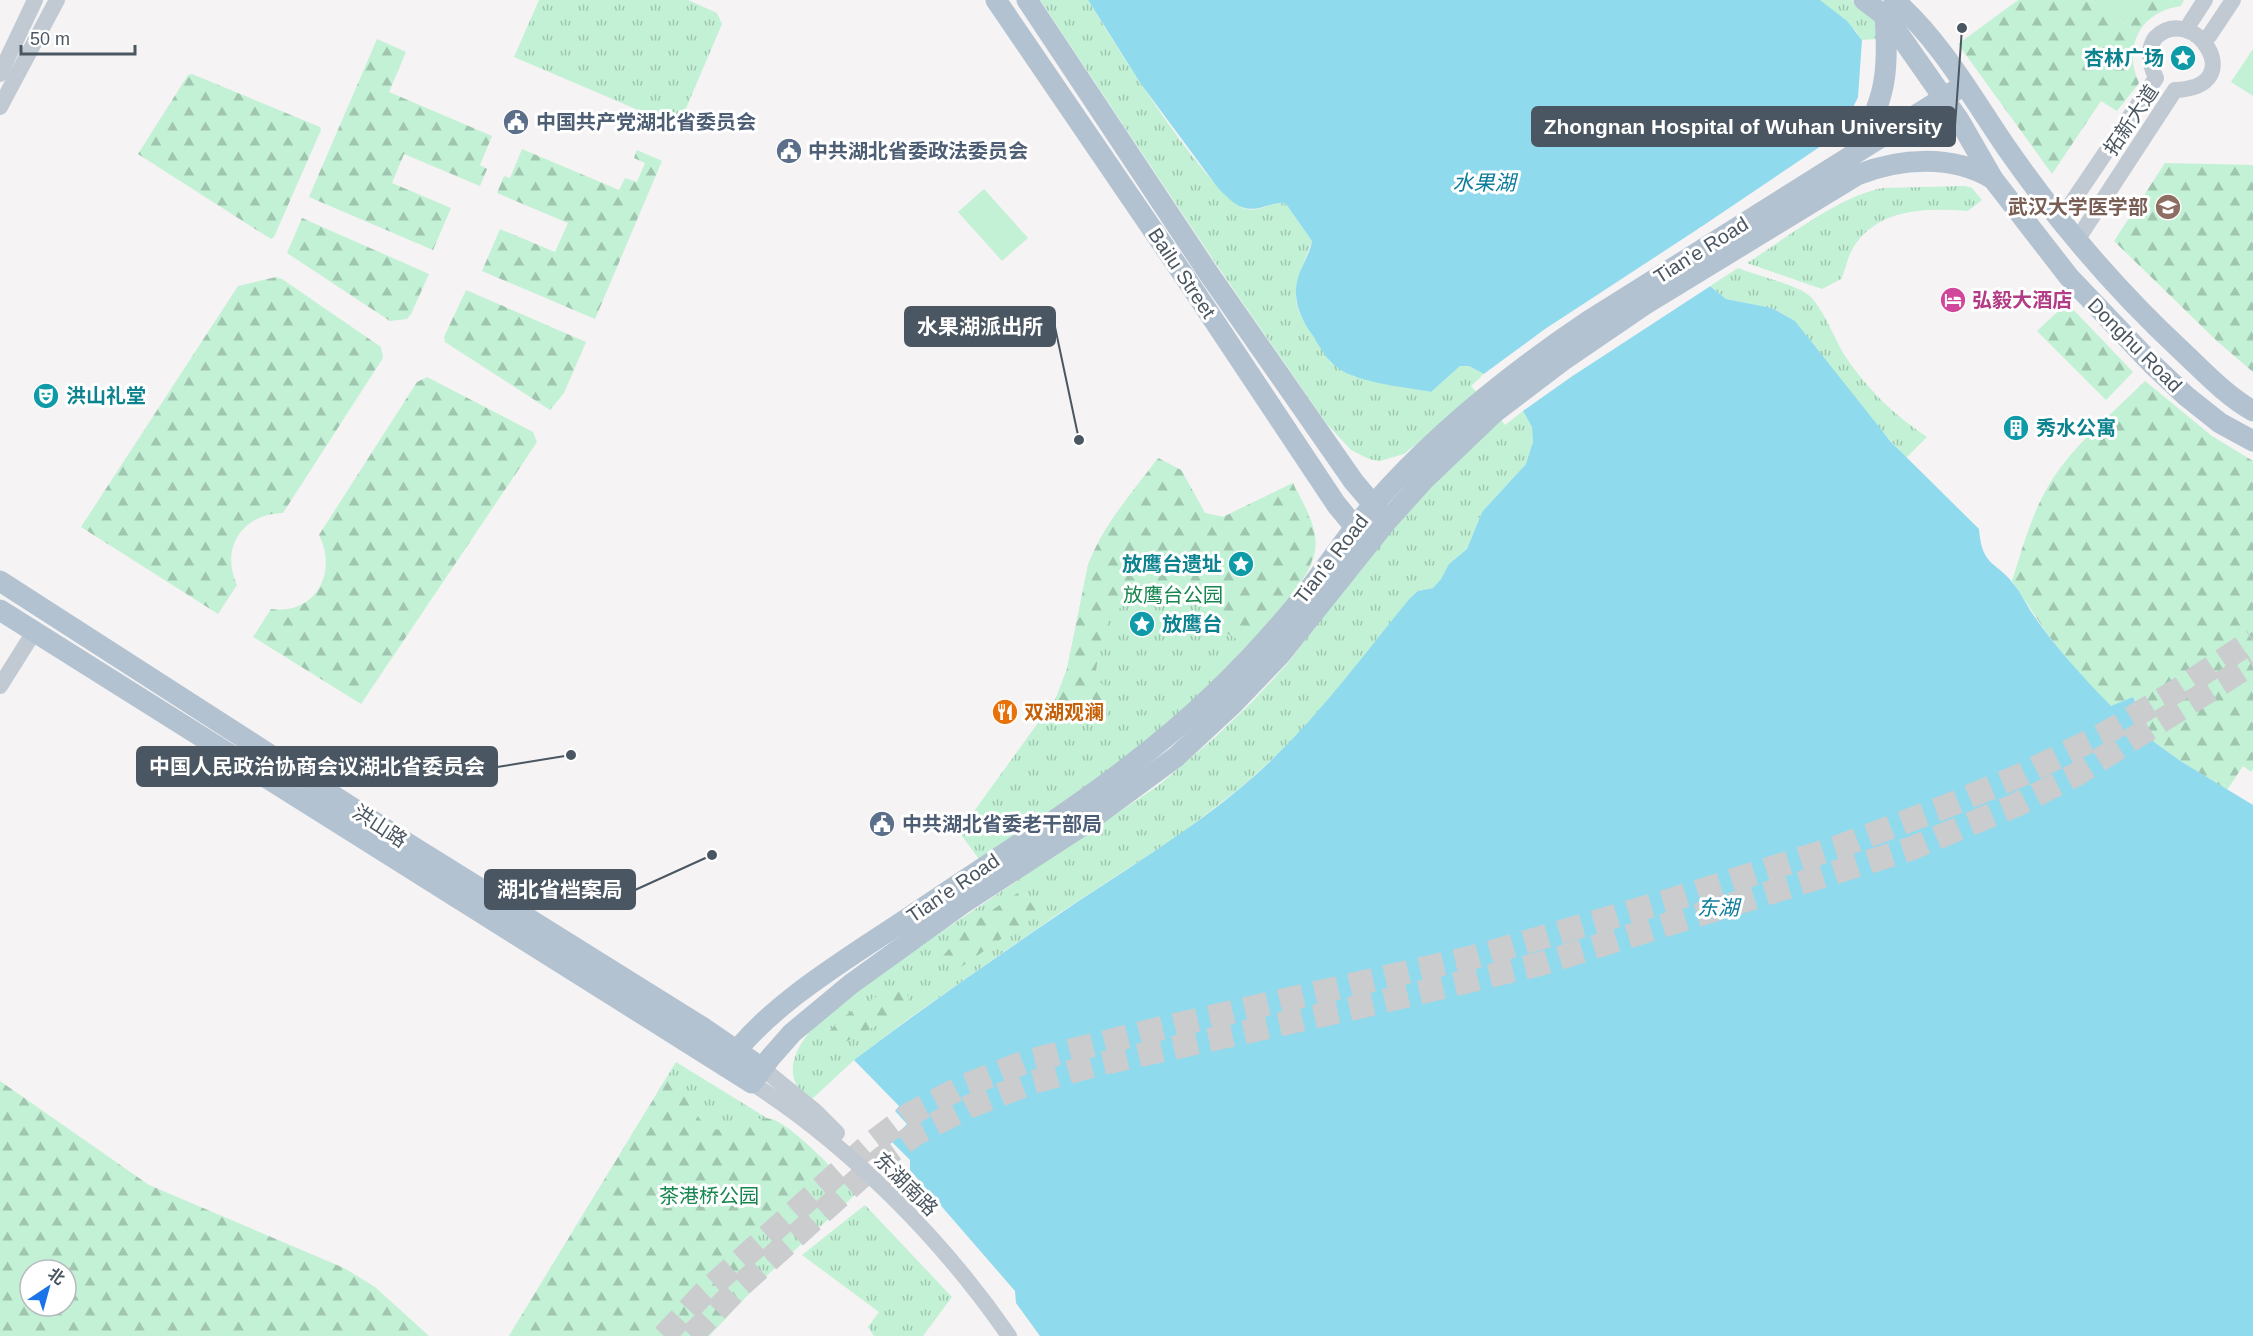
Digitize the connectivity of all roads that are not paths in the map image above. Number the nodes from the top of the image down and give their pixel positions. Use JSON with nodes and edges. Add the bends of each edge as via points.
{"nodes":[{"id":1,"x":35,"y":0,"type":"edge"},
{"id":2,"x":57,"y":0,"type":"edge"},
{"id":3,"x":996,"y":0,"type":"edge"},
{"id":4,"x":1027,"y":0,"type":"edge"},
{"id":5,"x":1864,"y":0,"type":"edge"},
{"id":6,"x":2205,"y":0,"type":"edge"},
{"id":7,"x":2233,"y":0,"type":"edge"},
{"id":8,"x":1889,"y":8,"type":"edge"},
{"id":9,"x":2190,"y":23,"type":"junction"},
{"id":10,"x":2209,"y":36,"type":"junction"},
{"id":11,"x":0,"y":74,"type":"edge"},
{"id":12,"x":1964,"y":85,"type":"junction"},
{"id":13,"x":1944,"y":97,"type":"junction"},
{"id":14,"x":0,"y":107,"type":"edge"},
{"id":15,"x":1853,"y":154,"type":"junction"},
{"id":16,"x":1993,"y":179,"type":"junction"},
{"id":17,"x":2060,"y":220,"type":"junction"},
{"id":18,"x":2077,"y":240,"type":"junction"},
{"id":19,"x":1716,"y":250,"type":"junction"},
{"id":20,"x":2253,"y":411,"type":"edge"},
{"id":21,"x":2253,"y":441,"type":"edge"},
{"id":22,"x":1380,"y":513,"type":"junction"},
{"id":23,"x":1362,"y":536,"type":"junction"},
{"id":24,"x":0,"y":581,"type":"edge"},
{"id":25,"x":0,"y":610,"type":"edge"},
{"id":26,"x":34,"y":632,"type":"junction"},
{"id":27,"x":0,"y":686,"type":"edge"},
{"id":28,"x":730,"y":1058,"type":"junction"},
{"id":29,"x":757,"y":1076,"type":"junction"},
{"id":30,"x":1009,"y":1336,"type":"edge"}],
"edges":[{"from":1,"to":11,"type":"street"},
{"from":2,"to":14,"type":"street"},
{"from":3,"to":23,"type":"main road","name":"Bailu Street","via":[[1336,504]]},
{"from":4,"to":22,"type":"main road","name":"Bailu Street","via":[[1207,271],[1354,482]]},
{"from":5,"to":8,"type":"main road","name":"Donghu Road"},
{"from":6,"to":9,"type":"street"},
{"from":7,"to":10,"type":"street"},
{"from":8,"to":12,"type":"main road","name":"Donghu Road","via":[[1924,29]]},
{"from":8,"to":13,"type":"main road","name":"Donghu Road"},
{"from":8,"to":15,"type":"main road","via":[[1887,68],[1879,107]]},
{"from":9,"to":10,"type":"street"},
{"from":9,"to":17,"type":"street","name":"拓新大道","via":[[2172,24],[2156,36],[2150,56],[2156,78]]},
{"from":10,"to":18,"type":"street","name":"拓新大道","via":[[2216,56],[2212,72],[2200,85],[2175,90]]},
{"from":12,"to":13,"type":"main road","name":"Tian'e Road"},
{"from":12,"to":17,"type":"main road","name":"Donghu Road"},
{"from":13,"to":15,"type":"main road","name":"Tian'e Road"},
{"from":13,"to":16,"type":"main road","name":"Donghu Road"},
{"from":15,"to":19,"type":"main road","name":"Tian'e Road"},
{"from":16,"to":19,"type":"main road","name":"Tian'e Road","via":[[1978,170],[1938,162],[1876,168]]},
{"from":16,"to":21,"type":"main road","name":"Donghu Road","via":[[2069,277],[2152,364],[2220,423]]},
{"from":17,"to":18,"type":"main road","name":"Donghu Road"},
{"from":18,"to":20,"type":"main road","name":"Donghu Road","via":[[2169,339],[2224,391]]},
{"from":19,"to":22,"type":"main road","name":"Tian'e Road","via":[[1554,344],[1488,406],[1429,445]]},
{"from":22,"to":23,"type":"main road","name":"Tian'e Road"},
{"from":23,"to":28,"type":"main road","name":"Tian'e Road","via":[[1220,688],[1165,739],[1068,811],[830,972],[765,1020]]},
{"from":23,"to":29,"type":"main road","name":"Tian'e Road","via":[[1280,655],[1176,757],[851,984],[792,1033]]},
{"from":24,"to":28,"type":"main road","name":"洪山路","via":[[417,849]]},
{"from":25,"to":26,"type":"main road","name":"洪山路"},
{"from":26,"to":27,"type":"street"},
{"from":26,"to":28,"type":"main road","name":"洪山路"},
{"from":28,"to":29,"type":"main road","name":"洪山路"},
{"from":29,"to":30,"type":"street","name":"东湖南路","via":[[906,1212],[979,1293]]}]}
